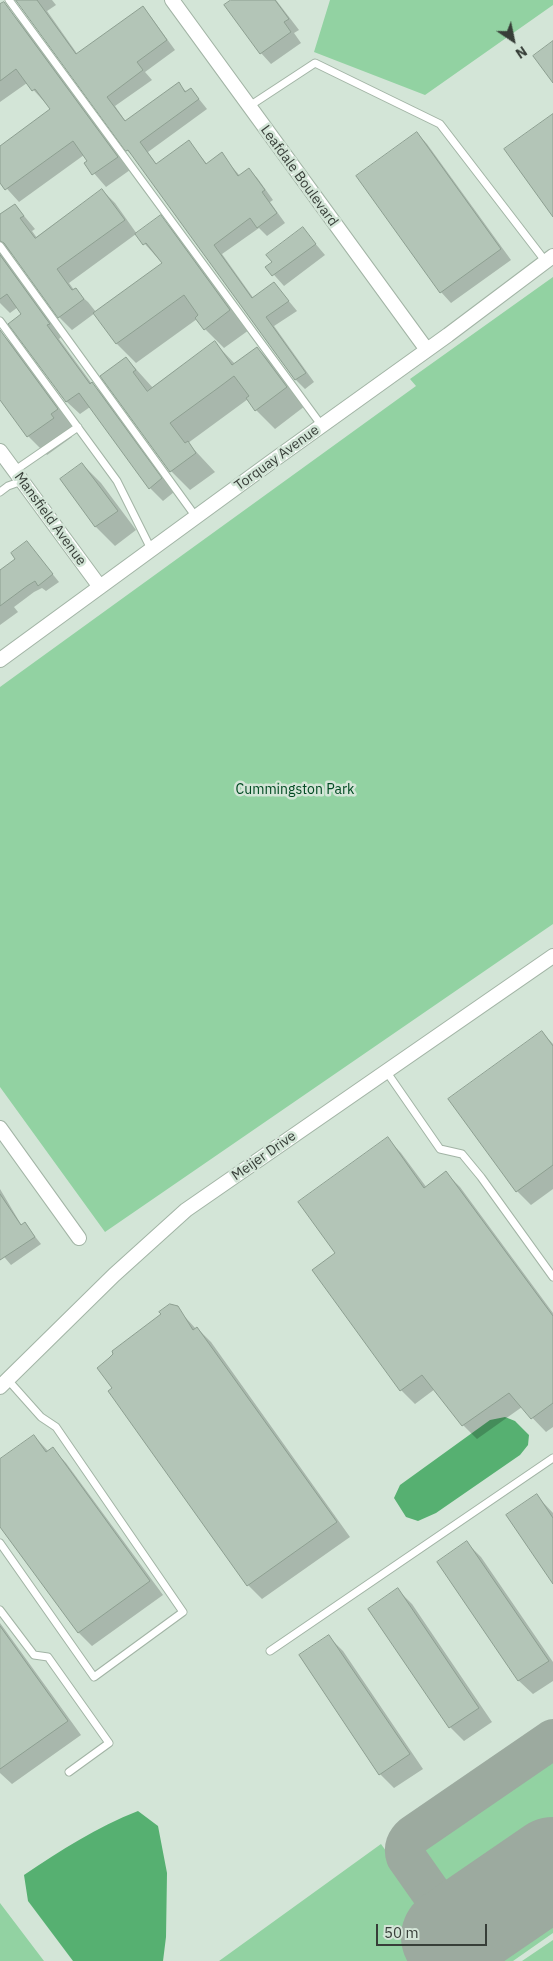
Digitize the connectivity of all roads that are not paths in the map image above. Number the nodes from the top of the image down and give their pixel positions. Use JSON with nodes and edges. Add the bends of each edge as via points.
{"nodes":[{"id":1,"x":9,"y":0,"type":"edge"},
{"id":2,"x":172,"y":0,"type":"edge"},
{"id":3,"x":248,"y":106,"type":"junction"},
{"id":4,"x":0,"y":246,"type":"edge"},
{"id":5,"x":549,"y":259,"type":"edge"},
{"id":6,"x":0,"y":321,"type":"edge"},
{"id":7,"x":426,"y":350,"type":"junction"},
{"id":8,"x":322,"y":426,"type":"junction"},
{"id":9,"x":78,"y":427,"type":"junction"},
{"id":10,"x":0,"y":451,"type":"edge"},
{"id":11,"x":18,"y":476,"type":"junction"},
{"id":12,"x":0,"y":492,"type":"edge"},
{"id":13,"x":196,"y":517,"type":"junction"},
{"id":14,"x":151,"y":550,"type":"junction"},
{"id":15,"x":100,"y":587,"type":"junction"},
{"id":16,"x":0,"y":660,"type":"edge"},
{"id":17,"x":553,"y":956,"type":"edge"},
{"id":18,"x":386,"y":1071,"type":"junction"},
{"id":19,"x":0,"y":1128,"type":"edge"},
{"id":20,"x":79,"y":1238,"type":"dead end"},
{"id":21,"x":553,"y":1277,"type":"edge"},
{"id":22,"x":4,"y":1384,"type":"edge"},
{"id":23,"x":553,"y":1458,"type":"edge"},
{"id":24,"x":0,"y":1543,"type":"edge"},
{"id":25,"x":0,"y":1610,"type":"edge"},
{"id":26,"x":270,"y":1651,"type":"dead end"},
{"id":27,"x":69,"y":1772,"type":"dead end"}],
"edges":[{"from":1,"to":8,"type":"lane"},
{"from":2,"to":3,"type":"street","name":"Leafdale Boulevard"},
{"from":3,"to":5,"type":"lane","via":[[315,63],[440,124]]},
{"from":3,"to":7,"type":"street","name":"Leafdale Boulevard"},
{"from":4,"to":13,"type":"lane"},
{"from":5,"to":7,"type":"street","name":"Torquay Avenue"},
{"from":6,"to":9,"type":"lane"},
{"from":7,"to":8,"type":"street","name":"Torquay Avenue"},
{"from":8,"to":13,"type":"street","name":"Torquay Avenue"},
{"from":9,"to":11,"type":"lane"},
{"from":9,"to":14,"type":"lane","via":[[117,481]]},
{"from":10,"to":11,"type":"street","name":"Mansfield Avenue"},
{"from":11,"to":12,"type":"lane"},
{"from":11,"to":15,"type":"street","name":"Mansfield Avenue"},
{"from":13,"to":14,"type":"street","name":"Torquay Avenue"},
{"from":14,"to":15,"type":"street","name":"Torquay Avenue"},
{"from":15,"to":16,"type":"street","name":"Torquay Avenue"},
{"from":17,"to":18,"type":"street","name":"Meijer Drive"},
{"from":18,"to":21,"type":"lane","via":[[440,1149],[462,1154],[482,1177]]},
{"from":18,"to":22,"type":"street","name":"Meijer Drive","via":[[186,1210],[114,1275]]},
{"from":19,"to":20,"type":"street"},
{"from":22,"to":24,"type":"lane","via":[[56,1427],[183,1612],[94,1677]]},
{"from":23,"to":26,"type":"lane"},
{"from":25,"to":27,"type":"lane","via":[[34,1655],[48,1657],[109,1744]]}]}
